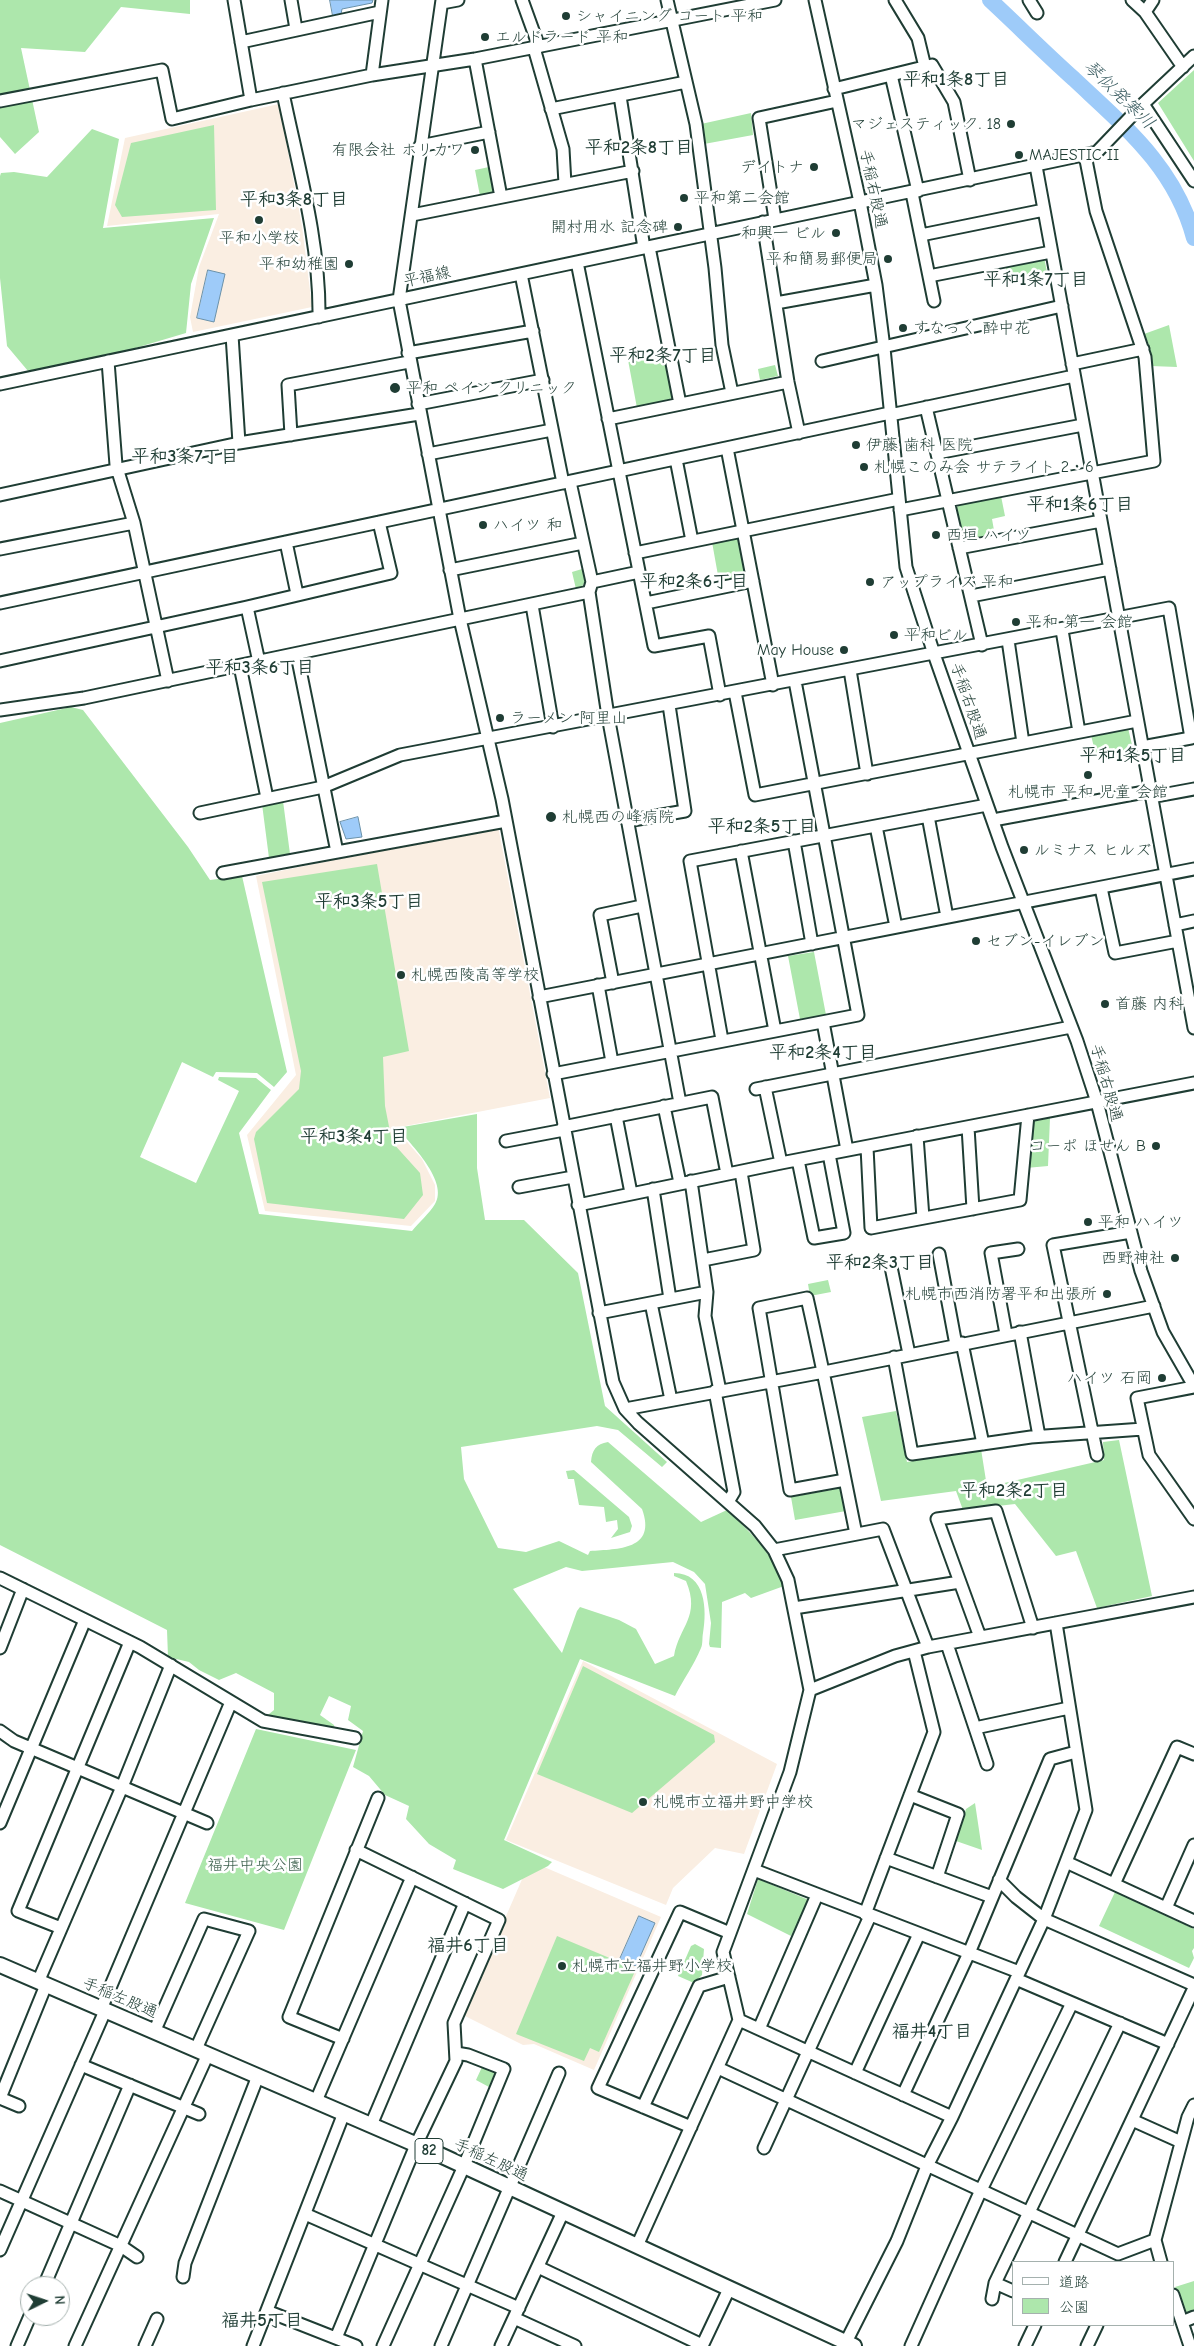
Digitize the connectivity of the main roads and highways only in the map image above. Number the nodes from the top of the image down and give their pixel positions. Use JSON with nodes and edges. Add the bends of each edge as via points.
{"nodes":[{"id":1,"x":0,"y":1965,"type":"edge"},
{"id":2,"x":850,"y":2344,"type":"edge"}],
"edges":[{"from":1,"to":2,"type":"main road","name":"手稲左股通","number":"82","via":[[464,2166]]}]}
